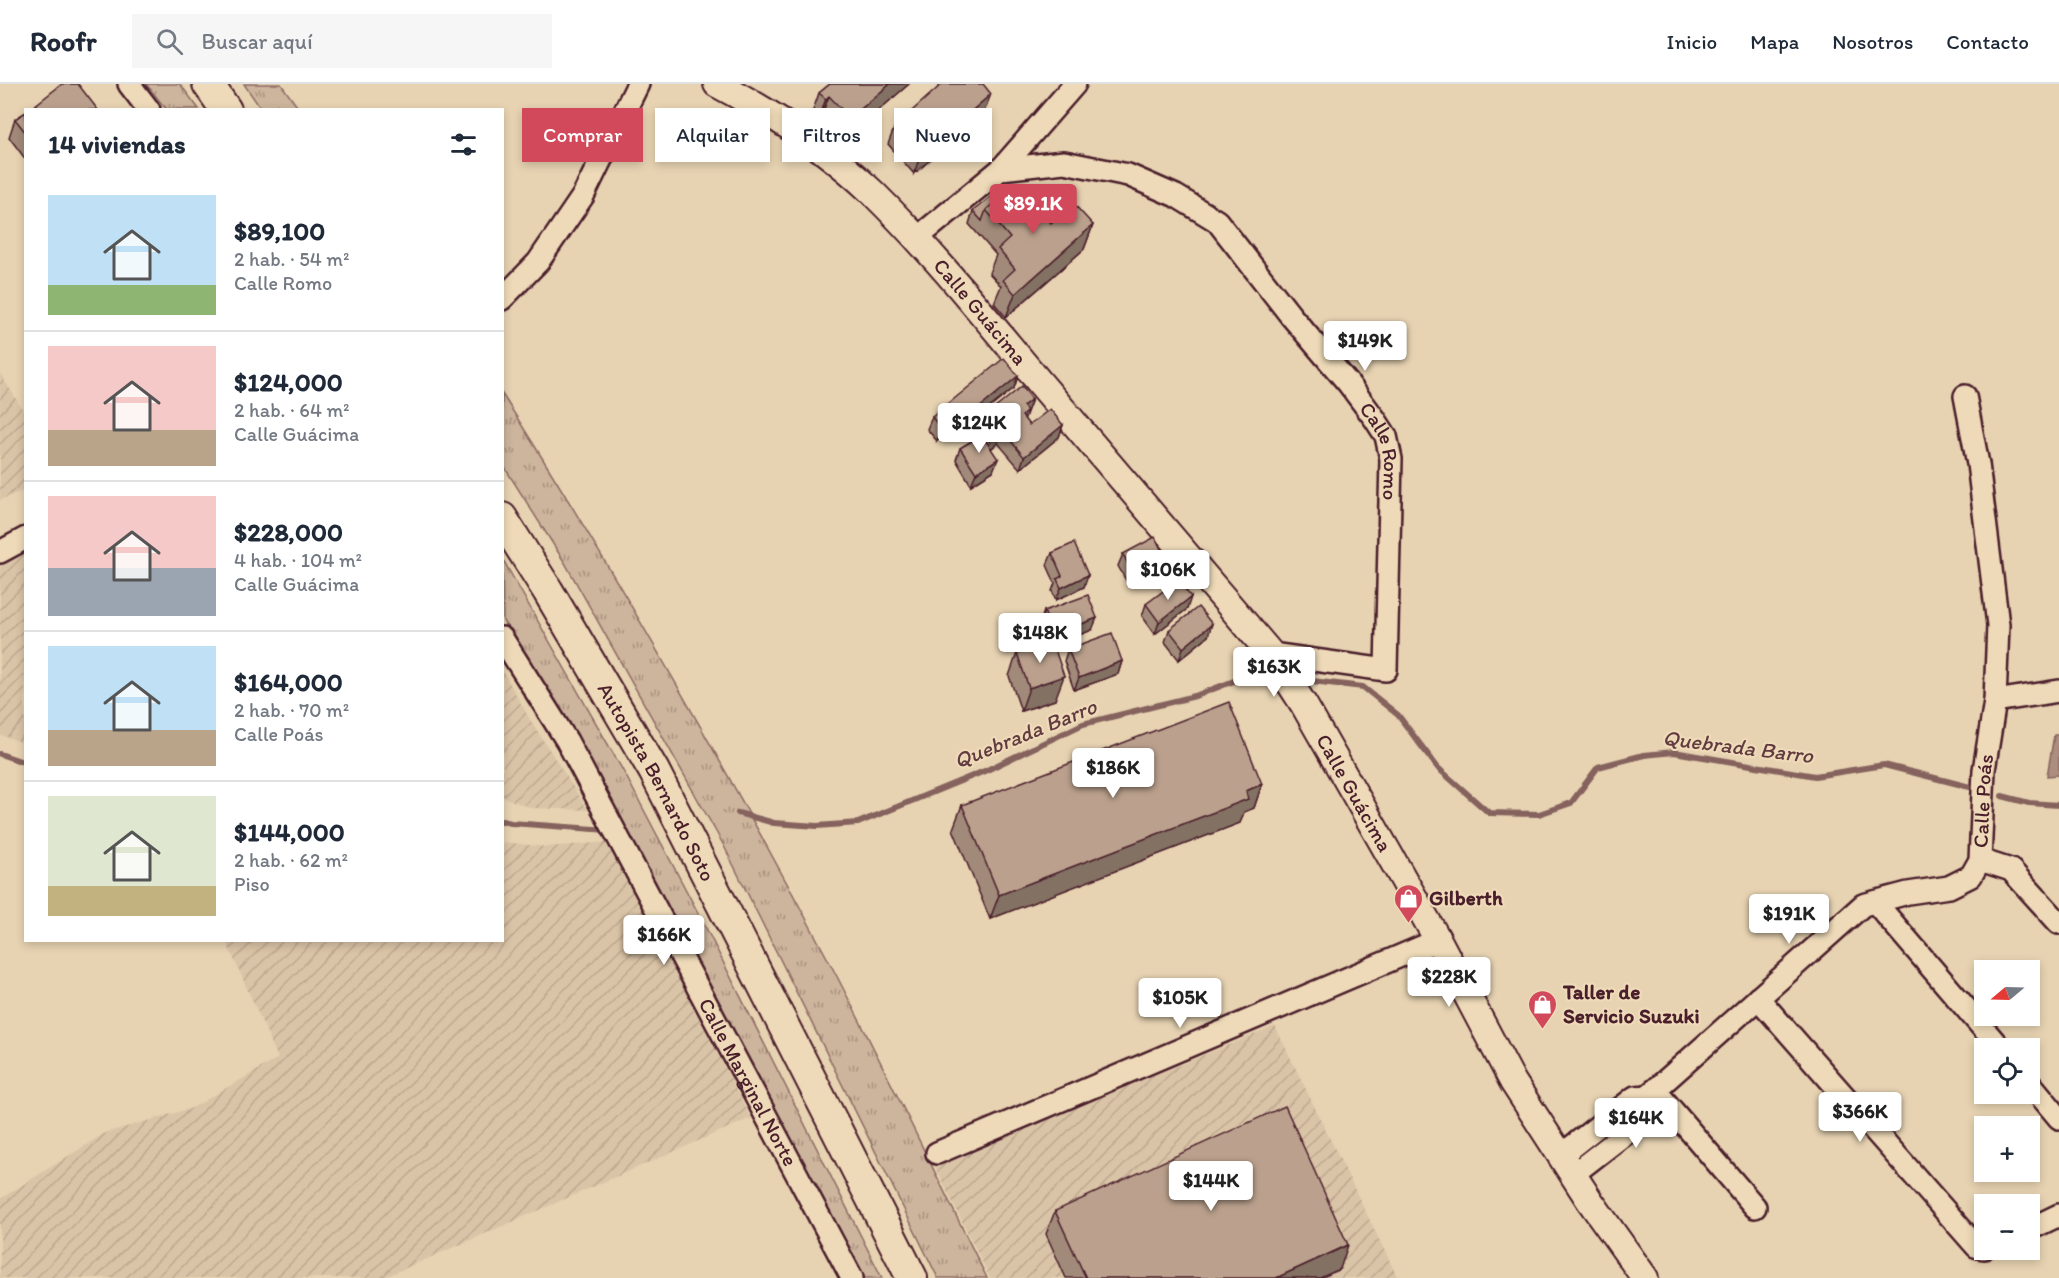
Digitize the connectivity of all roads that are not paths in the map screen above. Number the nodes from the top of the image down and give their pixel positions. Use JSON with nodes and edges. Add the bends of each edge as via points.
{"nodes":[{"id":1,"x":129,"y":84,"type":"edge"},
{"id":2,"x":208,"y":84,"type":"edge"},
{"id":3,"x":639,"y":84,"type":"edge"},
{"id":4,"x":717,"y":84,"type":"edge"},
{"id":5,"x":1076,"y":84,"type":"edge"},
{"id":6,"x":147,"y":108,"type":"edge"},
{"id":7,"x":225,"y":108,"type":"edge"},
{"id":8,"x":1001,"y":169,"type":"junction"},
{"id":9,"x":916,"y":239,"type":"junction"},
{"id":10,"x":504,"y":297,"type":"edge"},
{"id":11,"x":1965,"y":396,"type":"dead end"},
{"id":12,"x":504,"y":521,"type":"edge"},
{"id":13,"x":24,"y":539,"type":"edge"},
{"id":14,"x":0,"y":552,"type":"edge"},
{"id":15,"x":504,"y":641,"type":"edge"},
{"id":16,"x":1275,"y":660,"type":"junction"},
{"id":17,"x":2059,"y":691,"type":"edge"},
{"id":18,"x":1995,"y":701,"type":"junction"},
{"id":19,"x":1980,"y":861,"type":"junction"},
{"id":20,"x":1875,"y":902,"type":"junction"},
{"id":21,"x":2059,"y":923,"type":"edge"},
{"id":22,"x":1438,"y":940,"type":"junction"},
{"id":23,"x":1758,"y":998,"type":"junction"},
{"id":24,"x":1991,"y":1038,"type":"edge"},
{"id":25,"x":1651,"y":1093,"type":"junction"},
{"id":26,"x":2040,"y":1095,"type":"edge"},
{"id":27,"x":2059,"y":1118,"type":"edge"},
{"id":28,"x":937,"y":1152,"type":"dead end"},
{"id":29,"x":1566,"y":1166,"type":"junction"},
{"id":30,"x":1755,"y":1207,"type":"dead end"},
{"id":31,"x":2059,"y":1215,"type":"edge"},
{"id":32,"x":2040,"y":1224,"type":"edge"},
{"id":33,"x":1974,"y":1243,"type":"edge"},
{"id":34,"x":852,"y":1278,"type":"edge"},
{"id":35,"x":912,"y":1278,"type":"edge"},
{"id":36,"x":1646,"y":1278,"type":"edge"}],
"edges":[{"from":1,"to":6,"type":"street"},
{"from":2,"to":7,"type":"highway"},
{"from":3,"to":10,"type":"street","via":[[582,196],[538,262]]},
{"from":4,"to":9,"type":"main road","name":"Calle Guácima","via":[[759,107],[826,154],[872,192]]},
{"from":5,"to":8,"type":"street"},
{"from":8,"to":9,"type":"street"},
{"from":8,"to":16,"type":"street","name":"Calle Romo","via":[[1064,162],[1128,175],[1176,196],[1217,221],[1386,436],[1391,459],[1386,670]]},
{"from":9,"to":16,"type":"main road","name":"Calle Guácima"},
{"from":11,"to":18,"type":"street","name":"Calle Poás","via":[[1978,464],[1998,625]]},
{"from":12,"to":35,"type":"highway","name":"Autopista Bernardo Soto","via":[[654,771]]},
{"from":13,"to":14,"type":"street"},
{"from":15,"to":34,"type":"street","name":"Calle Marginal Norte","via":[[567,741]]},
{"from":16,"to":22,"type":"main road","name":"Calle Guácima","via":[[1305,705]]},
{"from":17,"to":18,"type":"street"},
{"from":18,"to":19,"type":"street","name":"Calle Poás","via":[[1984,770]]},
{"from":19,"to":20,"type":"street","name":"Calle Poás","via":[[1971,876],[1949,887]]},
{"from":19,"to":21,"type":"street","via":[[2011,870]]},
{"from":20,"to":23,"type":"street","name":"Calle Poás","via":[[1863,905]]},
{"from":20,"to":24,"type":"street"},
{"from":22,"to":28,"type":"street"},
{"from":22,"to":29,"type":"main road","name":"Calle Guácima","via":[[1513,1082]]},
{"from":23,"to":25,"type":"street","name":"Calle Poás"},
{"from":23,"to":33,"type":"street"},
{"from":25,"to":29,"type":"street","name":"Calle Poás","via":[[1635,1097]]},
{"from":25,"to":30,"type":"street"},
{"from":26,"to":27,"type":"street"},
{"from":29,"to":36,"type":"main road","name":"Calle Guácima"},
{"from":31,"to":32,"type":"street"}]}
